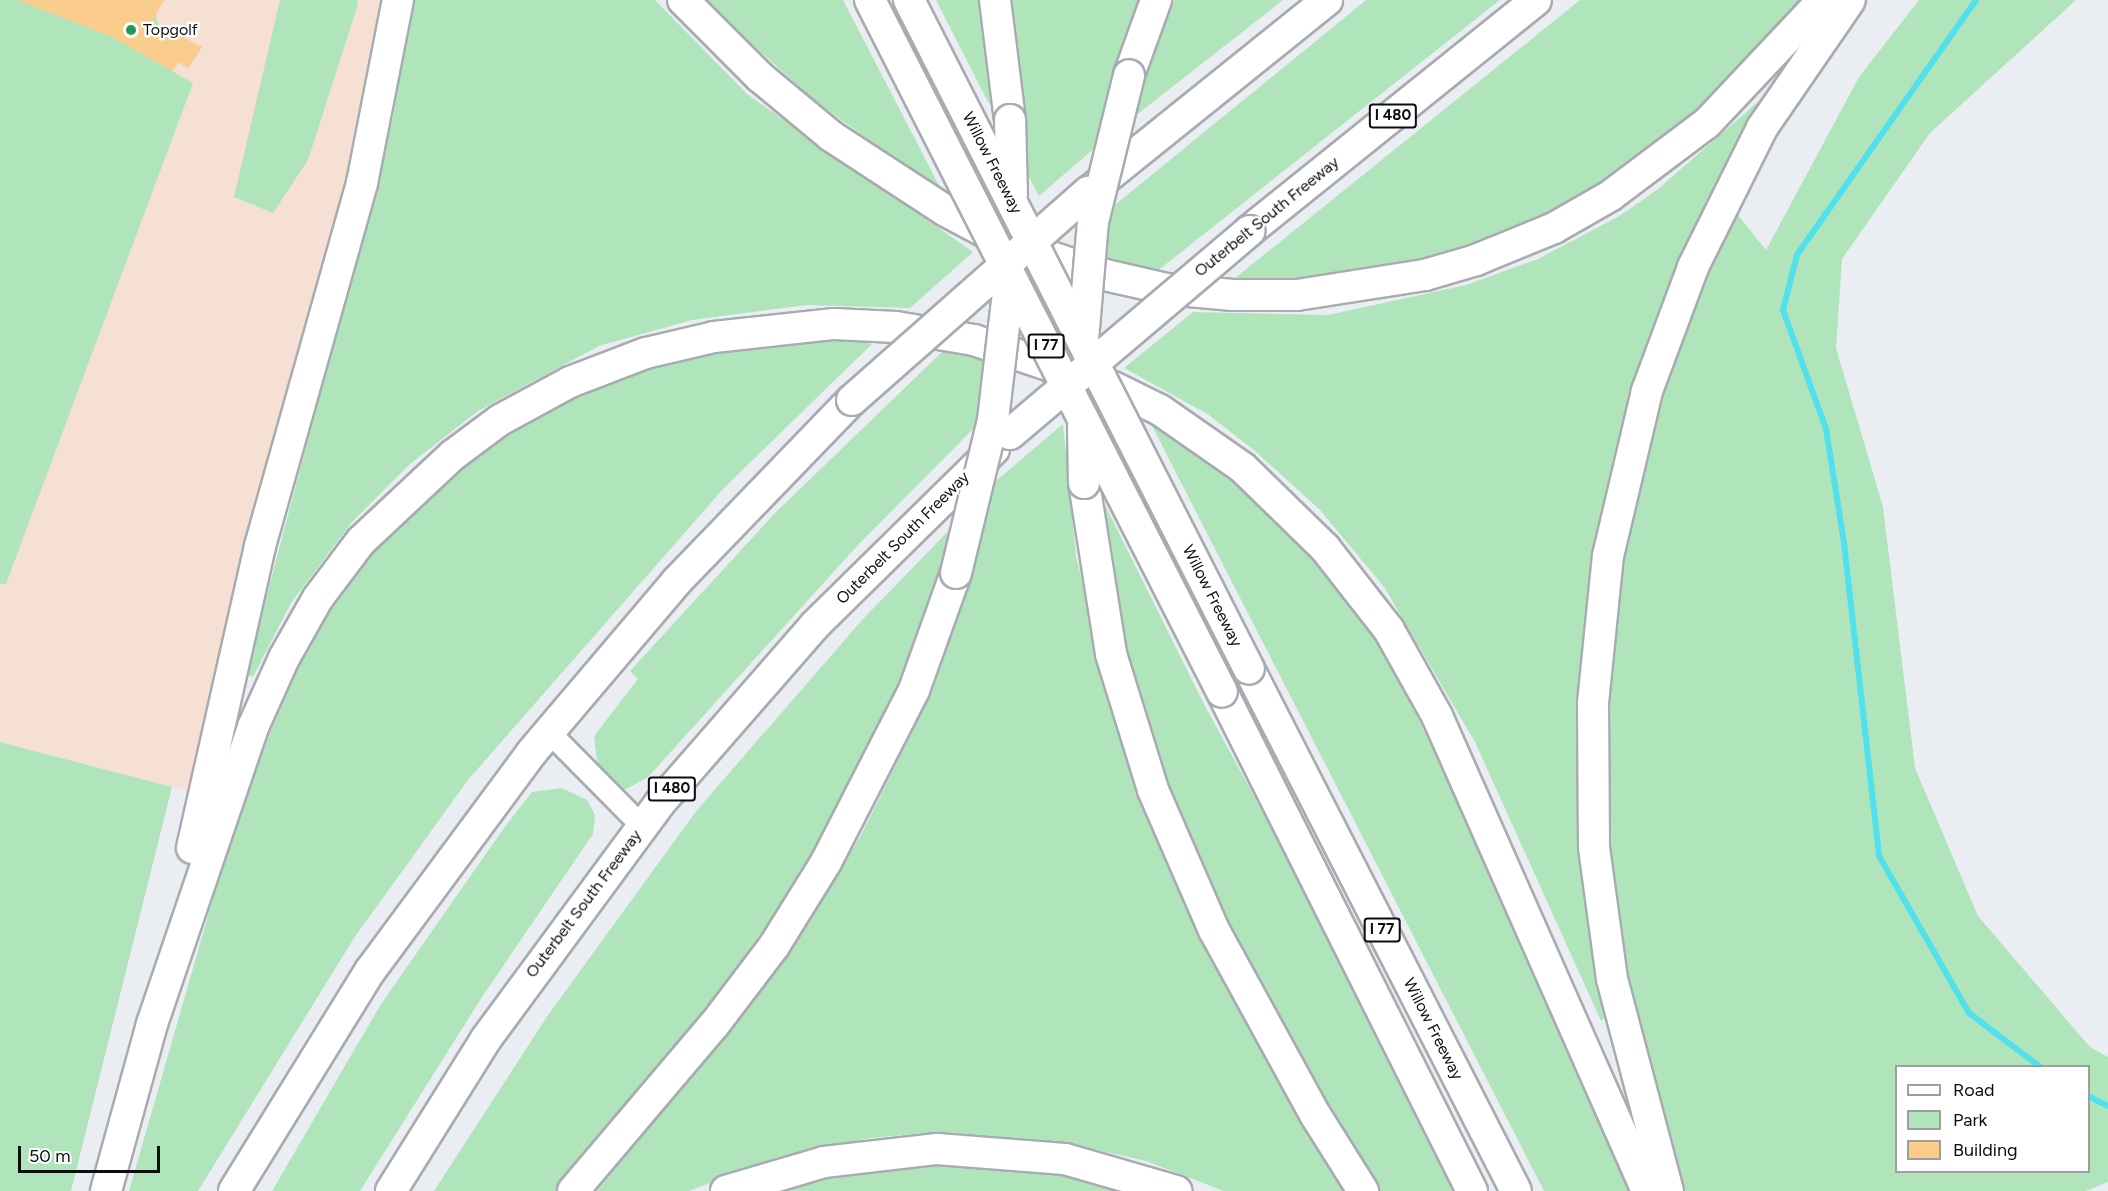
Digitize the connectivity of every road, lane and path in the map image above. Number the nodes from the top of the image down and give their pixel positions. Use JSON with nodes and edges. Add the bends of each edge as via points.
{"nodes":[{"id":1,"x":398,"y":0,"type":"edge"},
{"id":2,"x":683,"y":0,"type":"edge"},
{"id":3,"x":870,"y":0,"type":"edge"},
{"id":4,"x":909,"y":0,"type":"edge"},
{"id":5,"x":995,"y":0,"type":"edge"},
{"id":6,"x":1156,"y":0,"type":"edge"},
{"id":7,"x":1327,"y":0,"type":"edge"},
{"id":8,"x":1536,"y":0,"type":"edge"},
{"id":9,"x":1824,"y":0,"type":"edge"},
{"id":10,"x":1850,"y":0,"type":"edge"},
{"id":11,"x":549,"y":732,"type":"junction"},
{"id":12,"x":642,"y":826,"type":"junction"},
{"id":13,"x":370,"y":971,"type":"junction"},
{"id":14,"x":152,"y":1024,"type":"junction"},
{"id":15,"x":106,"y":1191,"type":"edge"},
{"id":16,"x":234,"y":1191,"type":"edge"},
{"id":17,"x":252,"y":1191,"type":"edge"},
{"id":18,"x":391,"y":1191,"type":"edge"},
{"id":19,"x":573,"y":1191,"type":"edge"},
{"id":20,"x":726,"y":1191,"type":"edge"},
{"id":21,"x":1176,"y":1191,"type":"edge"},
{"id":22,"x":1363,"y":1191,"type":"edge"},
{"id":23,"x":1472,"y":1191,"type":"edge"},
{"id":24,"x":1516,"y":1191,"type":"edge"},
{"id":25,"x":1647,"y":1191,"type":"edge"},
{"id":26,"x":1668,"y":1191,"type":"edge"}],
"edges":[{"from":1,"to":14,"type":"highway","via":[[362,183],[260,546]]},
{"from":2,"to":9,"type":"highway","via":[[760,77],[831,136],[946,211],[1000,240],[1105,275],[1167,289],[1233,295],[1297,295],[1425,275],[1476,260],[1554,228],[1610,196],[1707,123]]},
{"from":3,"to":23,"type":"highway","number":"I 77","bridge":true},
{"from":4,"to":24,"type":"highway","name":"Willow Freeway","number":"I 77","bridge":true},
{"from":5,"to":19,"type":"highway","bridge":true,"via":[[1010,120],[1006,327],[984,470],[957,573],[914,690],[883,758],[797,909],[714,1025]]},
{"from":6,"to":22,"type":"highway","bridge":true,"via":[[1107,150],[1085,288],[1084,483],[1109,644],[1154,790],[1219,940],[1316,1116]]},
{"from":7,"to":11,"type":"highway","bridge":true,"via":[[1088,192],[852,400],[676,582]]},
{"from":8,"to":12,"type":"highway","name":"Outerbelt South Freeway","number":"I 480","bridge":true,"via":[[1249,231],[1010,434],[815,625]]},
{"from":10,"to":26,"type":"highway","via":[[1762,129],[1694,267],[1647,391],[1608,556],[1593,703],[1594,848],[1612,980]]},
{"from":11,"to":12,"type":"lane"},
{"from":11,"to":13,"type":"highway"},
{"from":12,"to":18,"type":"highway","name":"Outerbelt South Freeway","number":"I 480","via":[[486,1039]]},
{"from":13,"to":16,"type":"highway"},
{"from":13,"to":17,"type":"highway"},
{"from":14,"to":15,"type":"highway"},
{"from":14,"to":25,"type":"highway","via":[[224,804],[284,658],[318,598],[361,541],[412,488],[501,420],[570,382],[646,352],[771,327],[896,327],[974,340],[1039,359],[1160,410],[1243,468],[1325,548],[1389,630],[1437,716]]},
{"from":20,"to":21,"type":"highway","via":[[824,1162],[937,1149],[1065,1159]]}]}
